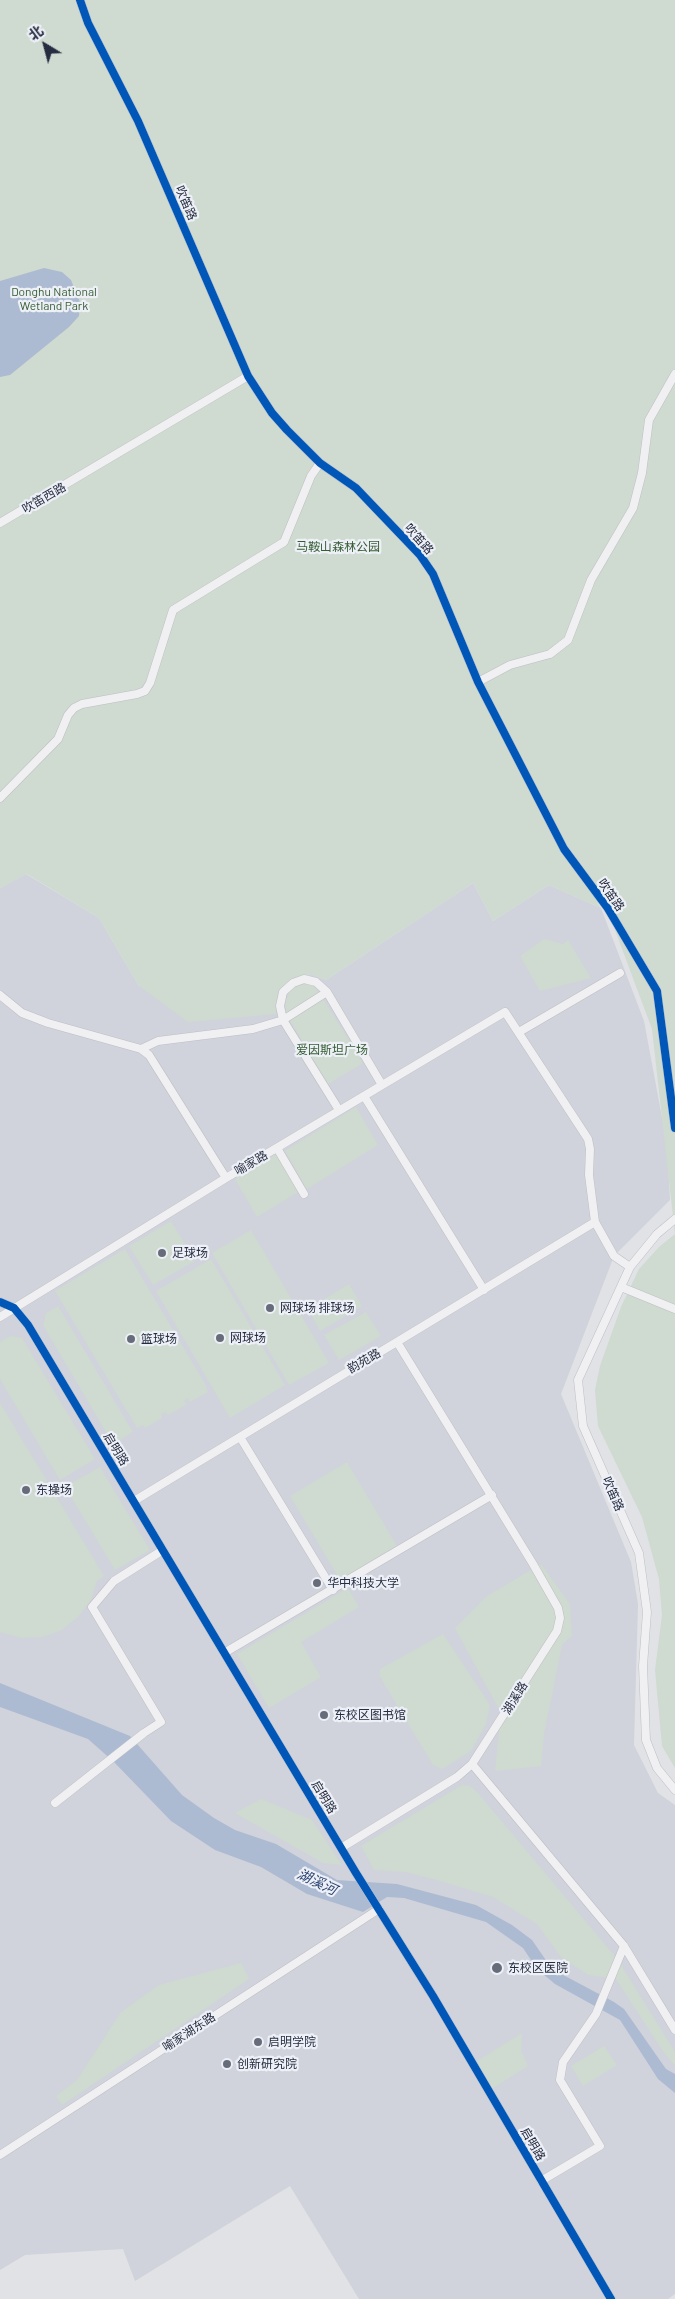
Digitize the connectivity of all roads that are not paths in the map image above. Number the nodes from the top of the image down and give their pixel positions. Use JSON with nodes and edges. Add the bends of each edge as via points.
{"nodes":[{"id":1,"x":80,"y":0,"type":"edge"},
{"id":2,"x":675,"y":374,"type":"edge"},
{"id":3,"x":248,"y":376,"type":"junction"},
{"id":4,"x":320,"y":463,"type":"junction"},
{"id":5,"x":0,"y":523,"type":"edge"},
{"id":6,"x":478,"y":682,"type":"junction"},
{"id":7,"x":0,"y":798,"type":"edge"},
{"id":8,"x":620,"y":973,"type":"dead end"},
{"id":9,"x":327,"y":992,"type":"junction"},
{"id":10,"x":0,"y":995,"type":"edge"},
{"id":11,"x":284,"y":1020,"type":"junction"},
{"id":12,"x":519,"y":1032,"type":"junction"},
{"id":13,"x":141,"y":1049,"type":"junction"},
{"id":14,"x":382,"y":1085,"type":"junction"},
{"id":15,"x":364,"y":1096,"type":"junction"},
{"id":16,"x":339,"y":1110,"type":"junction"},
{"id":17,"x":675,"y":1128,"type":"edge"},
{"id":18,"x":277,"y":1148,"type":"junction"},
{"id":19,"x":226,"y":1178,"type":"junction"},
{"id":20,"x":304,"y":1194,"type":"dead end"},
{"id":21,"x":675,"y":1219,"type":"edge"},
{"id":22,"x":595,"y":1222,"type":"junction"},
{"id":23,"x":630,"y":1267,"type":"junction"},
{"id":24,"x":621,"y":1287,"type":"junction"},
{"id":25,"x":484,"y":1290,"type":"junction"},
{"id":26,"x":0,"y":1302,"type":"edge"},
{"id":27,"x":14,"y":1308,"type":"junction"},
{"id":28,"x":675,"y":1308,"type":"edge"},
{"id":29,"x":0,"y":1317,"type":"edge"},
{"id":30,"x":397,"y":1342,"type":"junction"},
{"id":31,"x":240,"y":1437,"type":"junction"},
{"id":32,"x":492,"y":1495,"type":"junction"},
{"id":33,"x":134,"y":1501,"type":"junction"},
{"id":34,"x":163,"y":1550,"type":"junction"},
{"id":35,"x":333,"y":1590,"type":"junction"},
{"id":36,"x":224,"y":1653,"type":"junction"},
{"id":37,"x":472,"y":1764,"type":"junction"},
{"id":38,"x":675,"y":1790,"type":"edge"},
{"id":39,"x":55,"y":1803,"type":"dead end"},
{"id":40,"x":341,"y":1848,"type":"junction"},
{"id":41,"x":378,"y":1909,"type":"junction"},
{"id":42,"x":624,"y":1946,"type":"junction"},
{"id":43,"x":675,"y":2030,"type":"edge"},
{"id":44,"x":0,"y":2155,"type":"edge"},
{"id":45,"x":541,"y":2181,"type":"junction"},
{"id":46,"x":611,"y":2299,"type":"edge"}],
"edges":[{"from":1,"to":3,"type":"street","name":"吹笛路","via":[[88,23],[138,121]]},
{"from":2,"to":6,"type":"street","via":[[649,420],[642,473],[632,508],[592,580],[568,640],[550,654],[510,665]]},
{"from":3,"to":4,"type":"street","name":"吹笛路","via":[[272,413]]},
{"from":3,"to":5,"type":"street","name":"吹笛西路"},
{"from":4,"to":6,"type":"street","name":"吹笛路","via":[[356,488],[420,555],[433,574]]},
{"from":4,"to":7,"type":"street","via":[[311,476],[284,542],[173,610],[145,690],[82,704],[70,711],[58,739]]},
{"from":6,"to":17,"type":"street","name":"吹笛路","via":[[564,849],[607,907],[657,991]]},
{"from":8,"to":12,"type":"street"},
{"from":9,"to":11,"type":"street"},
{"from":9,"to":11,"type":"street","via":[[316,982],[304,979],[293,983],[283,992],[280,1006]]},
{"from":9,"to":14,"type":"street"},
{"from":10,"to":13,"type":"street","via":[[22,1013],[48,1023]]},
{"from":11,"to":13,"type":"street","via":[[253,1029],[158,1041]]},
{"from":11,"to":16,"type":"street"},
{"from":12,"to":14,"type":"street","name":"喻家路","via":[[505,1012]]},
{"from":12,"to":22,"type":"street","via":[[588,1139]]},
{"from":13,"to":19,"type":"street","via":[[149,1055]]},
{"from":14,"to":15,"type":"street","name":"喻家路"},
{"from":15,"to":16,"type":"street","name":"喻家路"},
{"from":15,"to":25,"type":"street"},
{"from":16,"to":18,"type":"street","name":"喻家路"},
{"from":18,"to":19,"type":"street","name":"喻家路"},
{"from":18,"to":20,"type":"street"},
{"from":19,"to":27,"type":"street","name":"喻家路"},
{"from":21,"to":23,"type":"street","name":"吹笛路","via":[[657,1234]]},
{"from":22,"to":23,"type":"street","via":[[614,1256]]},
{"from":22,"to":25,"type":"street","name":"韵苑路"},
{"from":23,"to":24,"type":"street","name":"吹笛路"},
{"from":24,"to":28,"type":"street"},
{"from":24,"to":38,"type":"street","name":"吹笛路","via":[[578,1380],[583,1426],[639,1554],[647,1612],[643,1666],[646,1740],[657,1768]]},
{"from":25,"to":30,"type":"street","name":"韵苑路"},
{"from":26,"to":27,"type":"street"},
{"from":27,"to":29,"type":"street","name":"喻家路"},
{"from":27,"to":33,"type":"street","name":"启明路","via":[[28,1325]]},
{"from":30,"to":31,"type":"street","name":"韵苑路"},
{"from":30,"to":32,"type":"street","name":"湖溪路"},
{"from":31,"to":33,"type":"street","name":"韵苑路"},
{"from":31,"to":35,"type":"street"},
{"from":32,"to":35,"type":"street"},
{"from":32,"to":37,"type":"street","name":"湖溪路","via":[[553,1599],[560,1618],[553,1638]]},
{"from":33,"to":34,"type":"street","name":"启明路"},
{"from":34,"to":36,"type":"street","name":"启明路"},
{"from":34,"to":39,"type":"street","via":[[114,1581],[92,1607],[162,1722]]},
{"from":35,"to":36,"type":"street"},
{"from":36,"to":40,"type":"street","name":"启明路"},
{"from":37,"to":40,"type":"street","name":"湖溪路"},
{"from":37,"to":42,"type":"street"},
{"from":40,"to":41,"type":"street","name":"启明路"},
{"from":41,"to":44,"type":"street","name":"喻家湖东路"},
{"from":41,"to":45,"type":"street","name":"启明路"},
{"from":42,"to":43,"type":"street"},
{"from":42,"to":45,"type":"street","via":[[596,2014],[564,2062],[560,2080],[600,2146]]},
{"from":45,"to":46,"type":"street","name":"启明路"}]}
